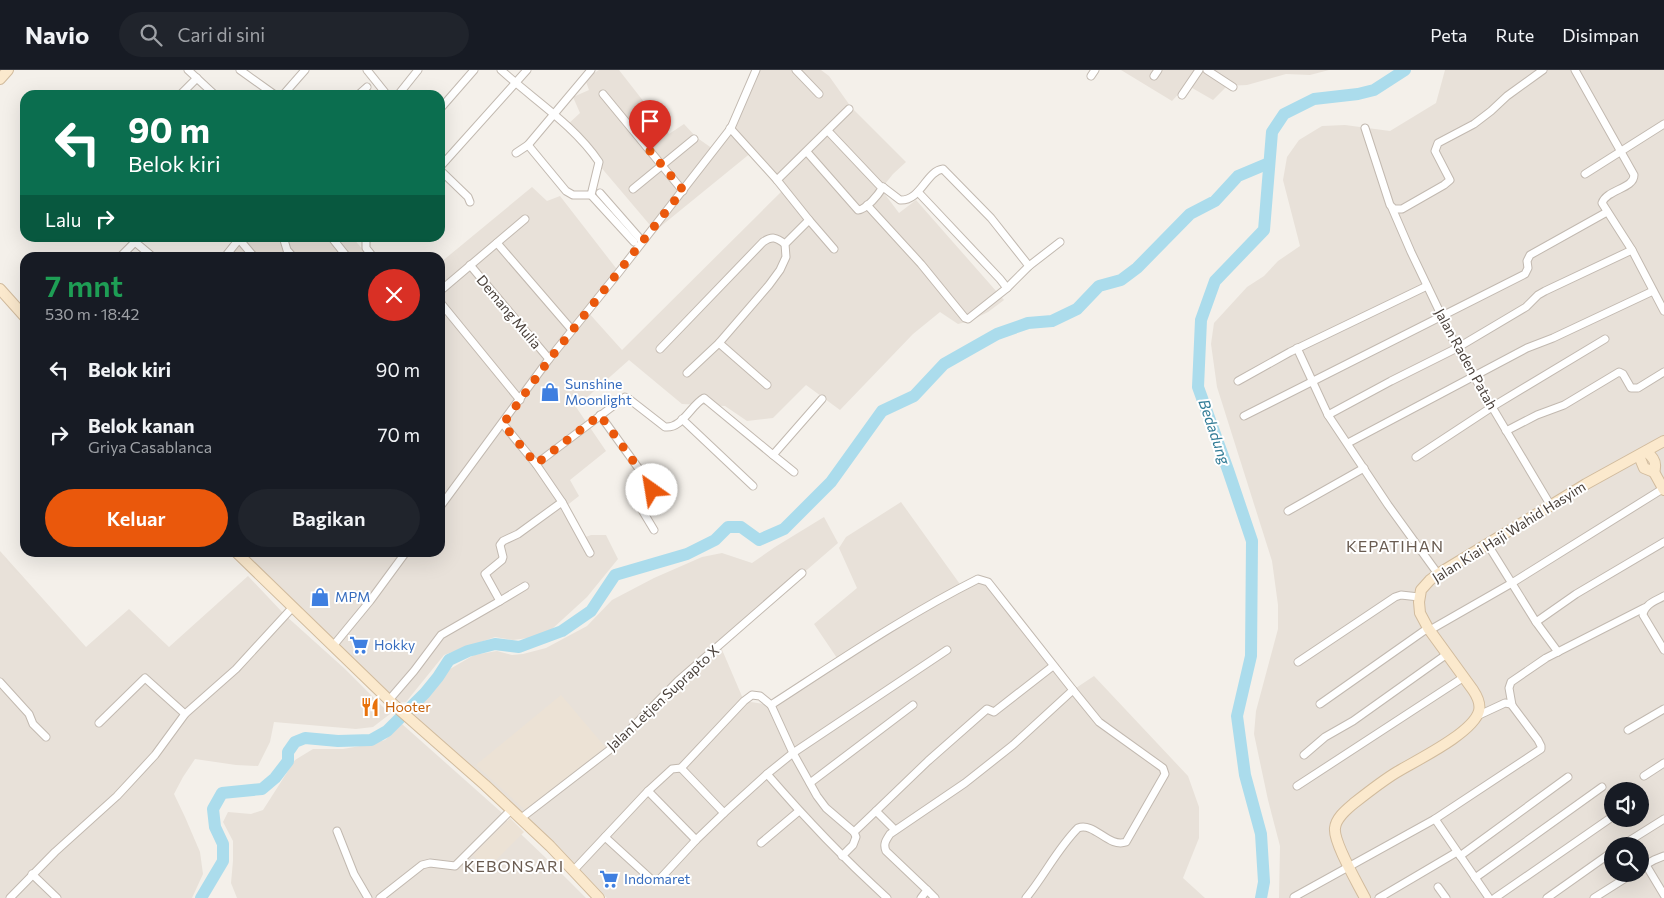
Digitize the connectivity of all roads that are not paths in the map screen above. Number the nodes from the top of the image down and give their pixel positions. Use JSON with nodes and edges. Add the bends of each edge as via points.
{"nodes":[{"id":1,"x":8,"y":70,"type":"edge"},
{"id":2,"x":188,"y":70,"type":"edge"},
{"id":3,"x":240,"y":70,"type":"edge"},
{"id":4,"x":305,"y":70,"type":"edge"},
{"id":5,"x":367,"y":70,"type":"edge"},
{"id":6,"x":418,"y":70,"type":"edge"},
{"id":7,"x":474,"y":70,"type":"edge"},
{"id":8,"x":501,"y":70,"type":"edge"},
{"id":9,"x":527,"y":70,"type":"edge"},
{"id":10,"x":591,"y":70,"type":"edge"},
{"id":11,"x":756,"y":70,"type":"edge"},
{"id":12,"x":796,"y":70,"type":"edge"},
{"id":13,"x":1199,"y":70,"type":"edge"},
{"id":14,"x":1207,"y":70,"type":"edge"},
{"id":15,"x":1575,"y":70,"type":"edge"},
{"id":16,"x":1540,"y":71,"type":"edge"},
{"id":17,"x":197,"y":78,"type":"junction"},
{"id":18,"x":0,"y":80,"type":"edge"},
{"id":19,"x":516,"y":83,"type":"junction"},
{"id":20,"x":367,"y":87,"type":"dead end"},
{"id":21,"x":1233,"y":87,"type":"dead end"},
{"id":22,"x":185,"y":90,"type":"edge"},
{"id":23,"x":210,"y":90,"type":"edge"},
{"id":24,"x":268,"y":90,"type":"edge"},
{"id":25,"x":287,"y":90,"type":"edge"},
{"id":26,"x":364,"y":90,"type":"edge"},
{"id":27,"x":383,"y":90,"type":"edge"},
{"id":28,"x":402,"y":90,"type":"edge"},
{"id":29,"x":603,"y":94,"type":"dead end"},
{"id":30,"x":819,"y":94,"type":"dead end"},
{"id":31,"x":1182,"y":95,"type":"dead end"},
{"id":32,"x":445,"y":103,"type":"edge"},
{"id":33,"x":849,"y":109,"type":"dead end"},
{"id":34,"x":554,"y":113,"type":"junction"},
{"id":35,"x":1664,"y":124,"type":"edge"},
{"id":36,"x":730,"y":128,"type":"junction"},
{"id":37,"x":1365,"y":128,"type":"dead end"},
{"id":38,"x":828,"y":131,"type":"junction"},
{"id":39,"x":694,"y":139,"type":"dead end"},
{"id":40,"x":528,"y":144,"type":"junction"},
{"id":41,"x":807,"y":152,"type":"junction"},
{"id":42,"x":1621,"y":152,"type":"junction"},
{"id":43,"x":516,"y":153,"type":"dead end"},
{"id":44,"x":446,"y":161,"type":"edge"},
{"id":45,"x":662,"y":165,"type":"junction"},
{"id":46,"x":445,"y":173,"type":"edge"},
{"id":47,"x":1585,"y":174,"type":"dead end"},
{"id":48,"x":777,"y":180,"type":"junction"},
{"id":49,"x":883,"y":187,"type":"junction"},
{"id":50,"x":633,"y":189,"type":"dead end"},
{"id":51,"x":683,"y":190,"type":"junction"},
{"id":52,"x":918,"y":192,"type":"junction"},
{"id":53,"x":600,"y":193,"type":"dead end"},
{"id":54,"x":591,"y":195,"type":"junction"},
{"id":55,"x":470,"y":202,"type":"dead end"},
{"id":56,"x":867,"y":205,"type":"junction"},
{"id":57,"x":1392,"y":208,"type":"junction"},
{"id":58,"x":1607,"y":212,"type":"junction"},
{"id":59,"x":525,"y":219,"type":"dead end"},
{"id":60,"x":809,"y":220,"type":"junction"},
{"id":61,"x":135,"y":242,"type":"edge"},
{"id":62,"x":139,"y":242,"type":"edge"},
{"id":63,"x":237,"y":242,"type":"edge"},
{"id":64,"x":335,"y":242,"type":"edge"},
{"id":65,"x":634,"y":242,"type":"dead end"},
{"id":66,"x":642,"y":242,"type":"junction"},
{"id":67,"x":1060,"y":242,"type":"dead end"},
{"id":68,"x":497,"y":243,"type":"junction"},
{"id":69,"x":785,"y":244,"type":"junction"},
{"id":70,"x":834,"y":249,"type":"dead end"},
{"id":71,"x":1632,"y":250,"type":"junction"},
{"id":72,"x":125,"y":252,"type":"edge"},
{"id":73,"x":148,"y":252,"type":"edge"},
{"id":74,"x":229,"y":252,"type":"edge"},
{"id":75,"x":343,"y":252,"type":"edge"},
{"id":76,"x":470,"y":265,"type":"junction"},
{"id":77,"x":1028,"y":266,"type":"junction"},
{"id":78,"x":1427,"y":286,"type":"junction"},
{"id":79,"x":445,"y":287,"type":"edge"},
{"id":80,"x":1006,"y":288,"type":"junction"},
{"id":81,"x":0,"y":289,"type":"edge"},
{"id":82,"x":1653,"y":290,"type":"junction"},
{"id":83,"x":445,"y":308,"type":"edge"},
{"id":84,"x":20,"y":311,"type":"edge"},
{"id":85,"x":1664,"y":311,"type":"edge"},
{"id":86,"x":1441,"y":315,"type":"junction"},
{"id":87,"x":572,"y":330,"type":"junction"},
{"id":88,"x":1605,"y":339,"type":"dead end"},
{"id":89,"x":719,"y":343,"type":"junction"},
{"id":90,"x":1297,"y":348,"type":"junction"},
{"id":91,"x":1457,"y":348,"type":"junction"},
{"id":92,"x":660,"y":349,"type":"dead end"},
{"id":93,"x":549,"y":360,"type":"junction"},
{"id":94,"x":1664,"y":372,"type":"edge"},
{"id":95,"x":687,"y":373,"type":"dead end"},
{"id":96,"x":1473,"y":376,"type":"junction"},
{"id":97,"x":1238,"y":381,"type":"dead end"},
{"id":98,"x":1312,"y":382,"type":"junction"},
{"id":99,"x":768,"y":385,"type":"dead end"},
{"id":100,"x":822,"y":399,"type":"dead end"},
{"id":101,"x":520,"y":400,"type":"junction"},
{"id":102,"x":1492,"y":407,"type":"junction"},
{"id":103,"x":1328,"y":414,"type":"junction"},
{"id":104,"x":600,"y":415,"type":"junction"},
{"id":105,"x":1244,"y":416,"type":"dead end"},
{"id":106,"x":682,"y":419,"type":"junction"},
{"id":107,"x":503,"y":424,"type":"junction"},
{"id":108,"x":1506,"y":431,"type":"junction"},
{"id":109,"x":1664,"y":441,"type":"edge"},
{"id":110,"x":1348,"y":443,"type":"junction"},
{"id":111,"x":1642,"y":454,"type":"junction"},
{"id":112,"x":773,"y":455,"type":"junction"},
{"id":113,"x":1416,"y":456,"type":"dead end"},
{"id":114,"x":536,"y":464,"type":"junction"},
{"id":115,"x":1364,"y":468,"type":"junction"},
{"id":116,"x":794,"y":472,"type":"dead end"},
{"id":117,"x":753,"y":486,"type":"dead end"},
{"id":118,"x":1664,"y":489,"type":"edge"},
{"id":119,"x":445,"y":500,"type":"edge"},
{"id":120,"x":562,"y":502,"type":"junction"},
{"id":121,"x":1551,"y":506,"type":"junction"},
{"id":122,"x":1288,"y":511,"type":"dead end"},
{"id":123,"x":654,"y":530,"type":"dead end"},
{"id":124,"x":1664,"y":542,"type":"edge"},
{"id":125,"x":1488,"y":545,"type":"junction"},
{"id":126,"x":590,"y":552,"type":"dead end"},
{"id":127,"x":241,"y":557,"type":"edge"},
{"id":128,"x":402,"y":557,"type":"edge"},
{"id":129,"x":802,"y":573,"type":"dead end"},
{"id":130,"x":1438,"y":574,"type":"junction"},
{"id":131,"x":1512,"y":583,"type":"junction"},
{"id":132,"x":525,"y":586,"type":"dead end"},
{"id":133,"x":1664,"y":596,"type":"edge"},
{"id":134,"x":1419,"y":597,"type":"junction"},
{"id":135,"x":500,"y":601,"type":"junction"},
{"id":136,"x":292,"y":608,"type":"junction"},
{"id":137,"x":1644,"y":608,"type":"junction"},
{"id":138,"x":1536,"y":622,"type":"junction"},
{"id":139,"x":1429,"y":629,"type":"junction"},
{"id":140,"x":333,"y":646,"type":"junction"},
{"id":141,"x":947,"y":650,"type":"dead end"},
{"id":142,"x":1664,"y":650,"type":"edge"},
{"id":143,"x":1558,"y":652,"type":"junction"},
{"id":144,"x":1447,"y":654,"type":"junction"},
{"id":145,"x":1298,"y":662,"type":"dead end"},
{"id":146,"x":1053,"y":666,"type":"junction"},
{"id":147,"x":1464,"y":677,"type":"junction"},
{"id":148,"x":0,"y":682,"type":"edge"},
{"id":149,"x":1073,"y":690,"type":"junction"},
{"id":150,"x":391,"y":702,"type":"junction"},
{"id":151,"x":1320,"y":704,"type":"dead end"},
{"id":152,"x":771,"y":705,"type":"junction"},
{"id":153,"x":913,"y":705,"type":"dead end"},
{"id":154,"x":1512,"y":705,"type":"junction"},
{"id":155,"x":1664,"y":709,"type":"edge"},
{"id":156,"x":185,"y":714,"type":"junction"},
{"id":157,"x":1477,"y":716,"type":"junction"},
{"id":158,"x":99,"y":723,"type":"dead end"},
{"id":159,"x":1628,"y":730,"type":"dead end"},
{"id":160,"x":46,"y":737,"type":"dead end"},
{"id":161,"x":793,"y":752,"type":"junction"},
{"id":162,"x":1304,"y":755,"type":"dead end"},
{"id":163,"x":1664,"y":763,"type":"edge"},
{"id":164,"x":681,"y":768,"type":"junction"},
{"id":165,"x":767,"y":774,"type":"junction"},
{"id":166,"x":1644,"y":776,"type":"dead end"},
{"id":167,"x":1568,"y":777,"type":"dead end"},
{"id":168,"x":810,"y":782,"type":"junction"},
{"id":169,"x":1297,"y":786,"type":"dead end"},
{"id":170,"x":1602,"y":788,"type":"dead end"},
{"id":171,"x":648,"y":791,"type":"junction"},
{"id":172,"x":511,"y":810,"type":"junction"},
{"id":173,"x":799,"y":811,"type":"junction"},
{"id":174,"x":876,"y":811,"type":"junction"},
{"id":175,"x":724,"y":813,"type":"junction"},
{"id":176,"x":520,"y":819,"type":"junction"},
{"id":177,"x":1435,"y":819,"type":"junction"},
{"id":178,"x":1664,"y":819,"type":"edge"},
{"id":179,"x":1604,"y":823,"type":"edge"},
{"id":180,"x":895,"y":830,"type":"junction"},
{"id":181,"x":338,"y":832,"type":"dead end"},
{"id":182,"x":854,"y":832,"type":"junction"},
{"id":183,"x":605,"y":837,"type":"junction"},
{"id":184,"x":1641,"y":837,"type":"edge"},
{"id":185,"x":696,"y":840,"type":"junction"},
{"id":186,"x":761,"y":843,"type":"dead end"},
{"id":187,"x":1459,"y":854,"type":"junction"},
{"id":188,"x":842,"y":856,"type":"junction"},
{"id":189,"x":1664,"y":856,"type":"edge"},
{"id":190,"x":1604,"y":858,"type":"edge"},
{"id":191,"x":1649,"y":863,"type":"edge"},
{"id":192,"x":1349,"y":866,"type":"junction"},
{"id":193,"x":573,"y":871,"type":"junction"},
{"id":194,"x":32,"y":874,"type":"junction"},
{"id":195,"x":1649,"y":874,"type":"edge"},
{"id":196,"x":1475,"y":878,"type":"junction"},
{"id":197,"x":1619,"y":882,"type":"edge"},
{"id":198,"x":1438,"y":887,"type":"dead end"},
{"id":199,"x":927,"y":890,"type":"junction"},
{"id":200,"x":1664,"y":895,"type":"edge"},
{"id":201,"x":1294,"y":897,"type":"edge"},
{"id":202,"x":10,"y":898,"type":"edge"},
{"id":203,"x":58,"y":898,"type":"edge"},
{"id":204,"x":368,"y":898,"type":"edge"},
{"id":205,"x":380,"y":898,"type":"edge"},
{"id":206,"x":599,"y":898,"type":"edge"},
{"id":207,"x":887,"y":898,"type":"edge"},
{"id":208,"x":921,"y":898,"type":"edge"},
{"id":209,"x":935,"y":898,"type":"edge"},
{"id":210,"x":1026,"y":898,"type":"edge"},
{"id":211,"x":1365,"y":898,"type":"edge"},
{"id":212,"x":1379,"y":898,"type":"edge"},
{"id":213,"x":1446,"y":898,"type":"edge"},
{"id":214,"x":1489,"y":898,"type":"edge"},
{"id":215,"x":1495,"y":898,"type":"edge"},
{"id":216,"x":1547,"y":898,"type":"edge"},
{"id":217,"x":1594,"y":898,"type":"edge"}],
"edges":[{"from":1,"to":18,"type":"street"},
{"from":2,"to":17,"type":"street"},
{"from":3,"to":24,"type":"street"},
{"from":4,"to":25,"type":"street"},
{"from":5,"to":27,"type":"street"},
{"from":6,"to":28,"type":"street"},
{"from":7,"to":32,"type":"street"},
{"from":8,"to":19,"type":"street"},
{"from":9,"to":19,"type":"street"},
{"from":10,"to":34,"type":"street"},
{"from":11,"to":36,"type":"street"},
{"from":12,"to":30,"type":"street"},
{"from":13,"to":31,"type":"street"},
{"from":14,"to":21,"type":"street"},
{"from":15,"to":42,"type":"street"},
{"from":16,"to":57,"type":"street","via":[[1474,124],[1438,143],[1435,151],[1450,178],[1449,182],[1402,209]]},
{"from":17,"to":22,"type":"street"},
{"from":17,"to":23,"type":"street"},
{"from":19,"to":34,"type":"street"},
{"from":19,"to":44,"type":"street"},
{"from":20,"to":26,"type":"street"},
{"from":29,"to":45,"type":"street"},
{"from":33,"to":38,"type":"street"},
{"from":34,"to":40,"type":"street"},
{"from":34,"to":54,"type":"street","via":[[599,162]]},
{"from":35,"to":42,"type":"street"},
{"from":36,"to":48,"type":"street"},
{"from":36,"to":51,"type":"street"},
{"from":37,"to":57,"type":"street","name":"Jalan Raden Patah"},
{"from":38,"to":41,"type":"street"},
{"from":38,"to":49,"type":"street"},
{"from":39,"to":45,"type":"street"},
{"from":40,"to":43,"type":"street"},
{"from":40,"to":54,"type":"street","via":[[566,191],[573,196]]},
{"from":41,"to":48,"type":"street"},
{"from":41,"to":56,"type":"street","via":[[858,210]]},
{"from":42,"to":47,"type":"street"},
{"from":42,"to":58,"type":"street","via":[[1635,178],[1631,184],[1604,199],[1602,203]]},
{"from":45,"to":50,"type":"street"},
{"from":45,"to":51,"type":"street"},
{"from":46,"to":55,"type":"street"},
{"from":48,"to":60,"type":"street"},
{"from":49,"to":52,"type":"street","via":[[900,200],[908,200]]},
{"from":49,"to":56,"type":"street"},
{"from":51,"to":66,"type":"street"},
{"from":52,"to":77,"type":"street","via":[[937,171],[943,169],[991,218]]},
{"from":52,"to":80,"type":"street"},
{"from":53,"to":66,"type":"street"},
{"from":54,"to":65,"type":"street"},
{"from":56,"to":80,"type":"street","via":[[965,318],[972,317]]},
{"from":57,"to":78,"type":"street","name":"Jalan Raden Patah"},
{"from":58,"to":71,"type":"street"},
{"from":58,"to":86,"type":"street","via":[[1530,255],[1525,274]]},
{"from":59,"to":68,"type":"street","name":"Demang Mulia"},
{"from":60,"to":69,"type":"street"},
{"from":60,"to":70,"type":"street"},
{"from":61,"to":72,"type":"street"},
{"from":62,"to":73,"type":"street"},
{"from":63,"to":74,"type":"street"},
{"from":64,"to":75,"type":"street"},
{"from":66,"to":87,"type":"street"},
{"from":67,"to":77,"type":"street"},
{"from":68,"to":76,"type":"street","name":"Demang Mulia"},
{"from":68,"to":87,"type":"street"},
{"from":69,"to":89,"type":"street","via":[[786,257],[780,270]]},
{"from":69,"to":92,"type":"street","via":[[773,237],[757,247]]},
{"from":71,"to":82,"type":"street"},
{"from":71,"to":91,"type":"street","via":[[1545,291],[1526,308]]},
{"from":76,"to":79,"type":"street","name":"Demang Mulia"},
{"from":76,"to":93,"type":"street","name":"Demang Mulia"},
{"from":77,"to":80,"type":"street"},
{"from":78,"to":86,"type":"street","name":"Jalan Raden Patah"},
{"from":78,"to":90,"type":"street"},
{"from":81,"to":84,"type":"street"},
{"from":82,"to":85,"type":"street"},
{"from":82,"to":96,"type":"street"},
{"from":83,"to":101,"type":"street"},
{"from":86,"to":91,"type":"street","name":"Jalan Raden Patah"},
{"from":86,"to":98,"type":"street"},
{"from":87,"to":93,"type":"street"},
{"from":88,"to":102,"type":"street"},
{"from":89,"to":95,"type":"street"},
{"from":89,"to":99,"type":"street"},
{"from":90,"to":97,"type":"street"},
{"from":90,"to":98,"type":"street"},
{"from":91,"to":96,"type":"street","name":"Jalan Raden Patah"},
{"from":91,"to":103,"type":"street"},
{"from":93,"to":101,"type":"street"},
{"from":94,"to":108,"type":"street","via":[[1638,388],[1632,388],[1619,372],[1564,405]]},
{"from":96,"to":102,"type":"street","name":"Jalan Raden Patah"},
{"from":96,"to":110,"type":"street"},
{"from":98,"to":103,"type":"street"},
{"from":98,"to":105,"type":"street"},
{"from":100,"to":112,"type":"street"},
{"from":101,"to":107,"type":"street"},
{"from":102,"to":108,"type":"street","name":"Jalan Raden Patah"},
{"from":102,"to":113,"type":"street"},
{"from":103,"to":110,"type":"street"},
{"from":104,"to":106,"type":"street","via":[[625,398],[665,427],[674,427]]},
{"from":104,"to":114,"type":"street"},
{"from":104,"to":123,"type":"street","via":[[652,487],[651,493],[639,501],[639,505]]},
{"from":106,"to":112,"type":"street","via":[[704,398]]},
{"from":106,"to":117,"type":"street"},
{"from":107,"to":114,"type":"street"},
{"from":107,"to":119,"type":"street"},
{"from":108,"to":121,"type":"street","name":"Jalan Raden Patah"},
{"from":109,"to":111,"type":"street","name":"Jalan Kiai Haji Wahid Hasyim"},
{"from":110,"to":115,"type":"street"},
{"from":111,"to":118,"type":"street","via":[[1644,468],[1654,472]]},
{"from":111,"to":121,"type":"street","name":"Jalan Kiai Haji Wahid Hasyim"},
{"from":112,"to":116,"type":"street"},
{"from":114,"to":120,"type":"street"},
{"from":115,"to":122,"type":"street"},
{"from":115,"to":130,"type":"street"},
{"from":118,"to":131,"type":"street"},
{"from":120,"to":126,"type":"street"},
{"from":120,"to":135,"type":"street","via":[[500,545],[503,558],[485,576]]},
{"from":121,"to":125,"type":"street","name":"Jalan Kiai Haji Wahid Hasyim"},
{"from":124,"to":138,"type":"street","via":[[1600,579]]},
{"from":125,"to":130,"type":"street","name":"Jalan Kiai Haji Wahid Hasyim"},
{"from":125,"to":131,"type":"street"},
{"from":127,"to":136,"type":"street"},
{"from":128,"to":140,"type":"street"},
{"from":129,"to":176,"type":"street","name":"Jalan Letjen Suprapto X","via":[[678,681],[612,748]]},
{"from":130,"to":134,"type":"street","name":"Jalan Kiai Haji Wahid Hasyim","via":[[1424,586]]},
{"from":131,"to":138,"type":"street"},
{"from":131,"to":139,"type":"street"},
{"from":132,"to":135,"type":"street"},
{"from":133,"to":137,"type":"street"},
{"from":134,"to":139,"type":"street","via":[[1420,613]]},
{"from":134,"to":145,"type":"street","via":[[1396,597]]},
{"from":135,"to":150,"type":"street","via":[[441,635]]},
{"from":136,"to":140,"type":"street"},
{"from":136,"to":156,"type":"street","via":[[236,670]]},
{"from":137,"to":142,"type":"street","via":[[1643,615]]},
{"from":137,"to":143,"type":"street"},
{"from":138,"to":143,"type":"street"},
{"from":139,"to":144,"type":"street"},
{"from":139,"to":151,"type":"street"},
{"from":140,"to":150,"type":"street"},
{"from":141,"to":161,"type":"street"},
{"from":143,"to":154,"type":"street","via":[[1511,682]]},
{"from":144,"to":147,"type":"street"},
{"from":144,"to":162,"type":"street","via":[[1353,721],[1325,737]]},
{"from":146,"to":149,"type":"street"},
{"from":146,"to":152,"type":"street","via":[[988,582],[978,579]]},
{"from":146,"to":174,"type":"street","via":[[994,712],[987,709]]},
{"from":147,"to":157,"type":"street","via":[[1478,698]]},
{"from":147,"to":169,"type":"street"},
{"from":148,"to":160,"type":"street"},
{"from":149,"to":180,"type":"street","via":[[1013,746]]},
{"from":149,"to":210,"type":"street","via":[[1099,722],[1163,768],[1165,774],[1126,842],[1106,838],[1086,826],[1078,828]]},
{"from":150,"to":172,"type":"street"},
{"from":152,"to":161,"type":"street"},
{"from":152,"to":164,"type":"street","via":[[760,696],[752,695]]},
{"from":153,"to":168,"type":"street"},
{"from":154,"to":157,"type":"street","via":[[1505,703]]},
{"from":154,"to":177,"type":"street","via":[[1541,749]]},
{"from":155,"to":159,"type":"street"},
{"from":156,"to":158,"type":"street","via":[[145,678]]},
{"from":156,"to":194,"type":"street","via":[[155,755],[117,796]]},
{"from":157,"to":192,"type":"street","via":[[1452,739],[1394,773],[1343,813],[1335,828],[1338,844]]},
{"from":161,"to":165,"type":"street"},
{"from":161,"to":168,"type":"street"},
{"from":163,"to":166,"type":"street"},
{"from":164,"to":171,"type":"street","via":[[672,769]]},
{"from":164,"to":175,"type":"street"},
{"from":165,"to":173,"type":"street"},
{"from":165,"to":175,"type":"street"},
{"from":167,"to":187,"type":"street"},
{"from":168,"to":182,"type":"street","via":[[826,808]]},
{"from":170,"to":196,"type":"street"},
{"from":171,"to":183,"type":"street"},
{"from":171,"to":185,"type":"street"},
{"from":172,"to":176,"type":"street"},
{"from":172,"to":205,"type":"street","via":[[454,866],[422,865]]},
{"from":173,"to":186,"type":"street"},
{"from":173,"to":188,"type":"street"},
{"from":174,"to":180,"type":"street"},
{"from":174,"to":182,"type":"street"},
{"from":175,"to":185,"type":"street"},
{"from":176,"to":193,"type":"street"},
{"from":177,"to":187,"type":"street"},
{"from":177,"to":192,"type":"street"},
{"from":178,"to":184,"type":"street"},
{"from":179,"to":215,"type":"street"},
{"from":180,"to":199,"type":"street","via":[[886,840],[886,851]]},
{"from":181,"to":204,"type":"street","via":[[354,874]]},
{"from":182,"to":188,"type":"street","via":[[856,841]]},
{"from":183,"to":185,"type":"street","via":[[651,879],[658,881]]},
{"from":183,"to":193,"type":"street"},
{"from":187,"to":196,"type":"street"},
{"from":187,"to":212,"type":"street"},
{"from":188,"to":207,"type":"street"},
{"from":189,"to":191,"type":"street"},
{"from":190,"to":216,"type":"street"},
{"from":192,"to":201,"type":"street"},
{"from":192,"to":211,"type":"street"},
{"from":193,"to":206,"type":"street"},
{"from":194,"to":202,"type":"street"},
{"from":194,"to":203,"type":"street"},
{"from":195,"to":200,"type":"street"},
{"from":196,"to":214,"type":"street"},
{"from":197,"to":217,"type":"street"},
{"from":198,"to":213,"type":"street"},
{"from":199,"to":208,"type":"street"},
{"from":199,"to":209,"type":"street"}]}
